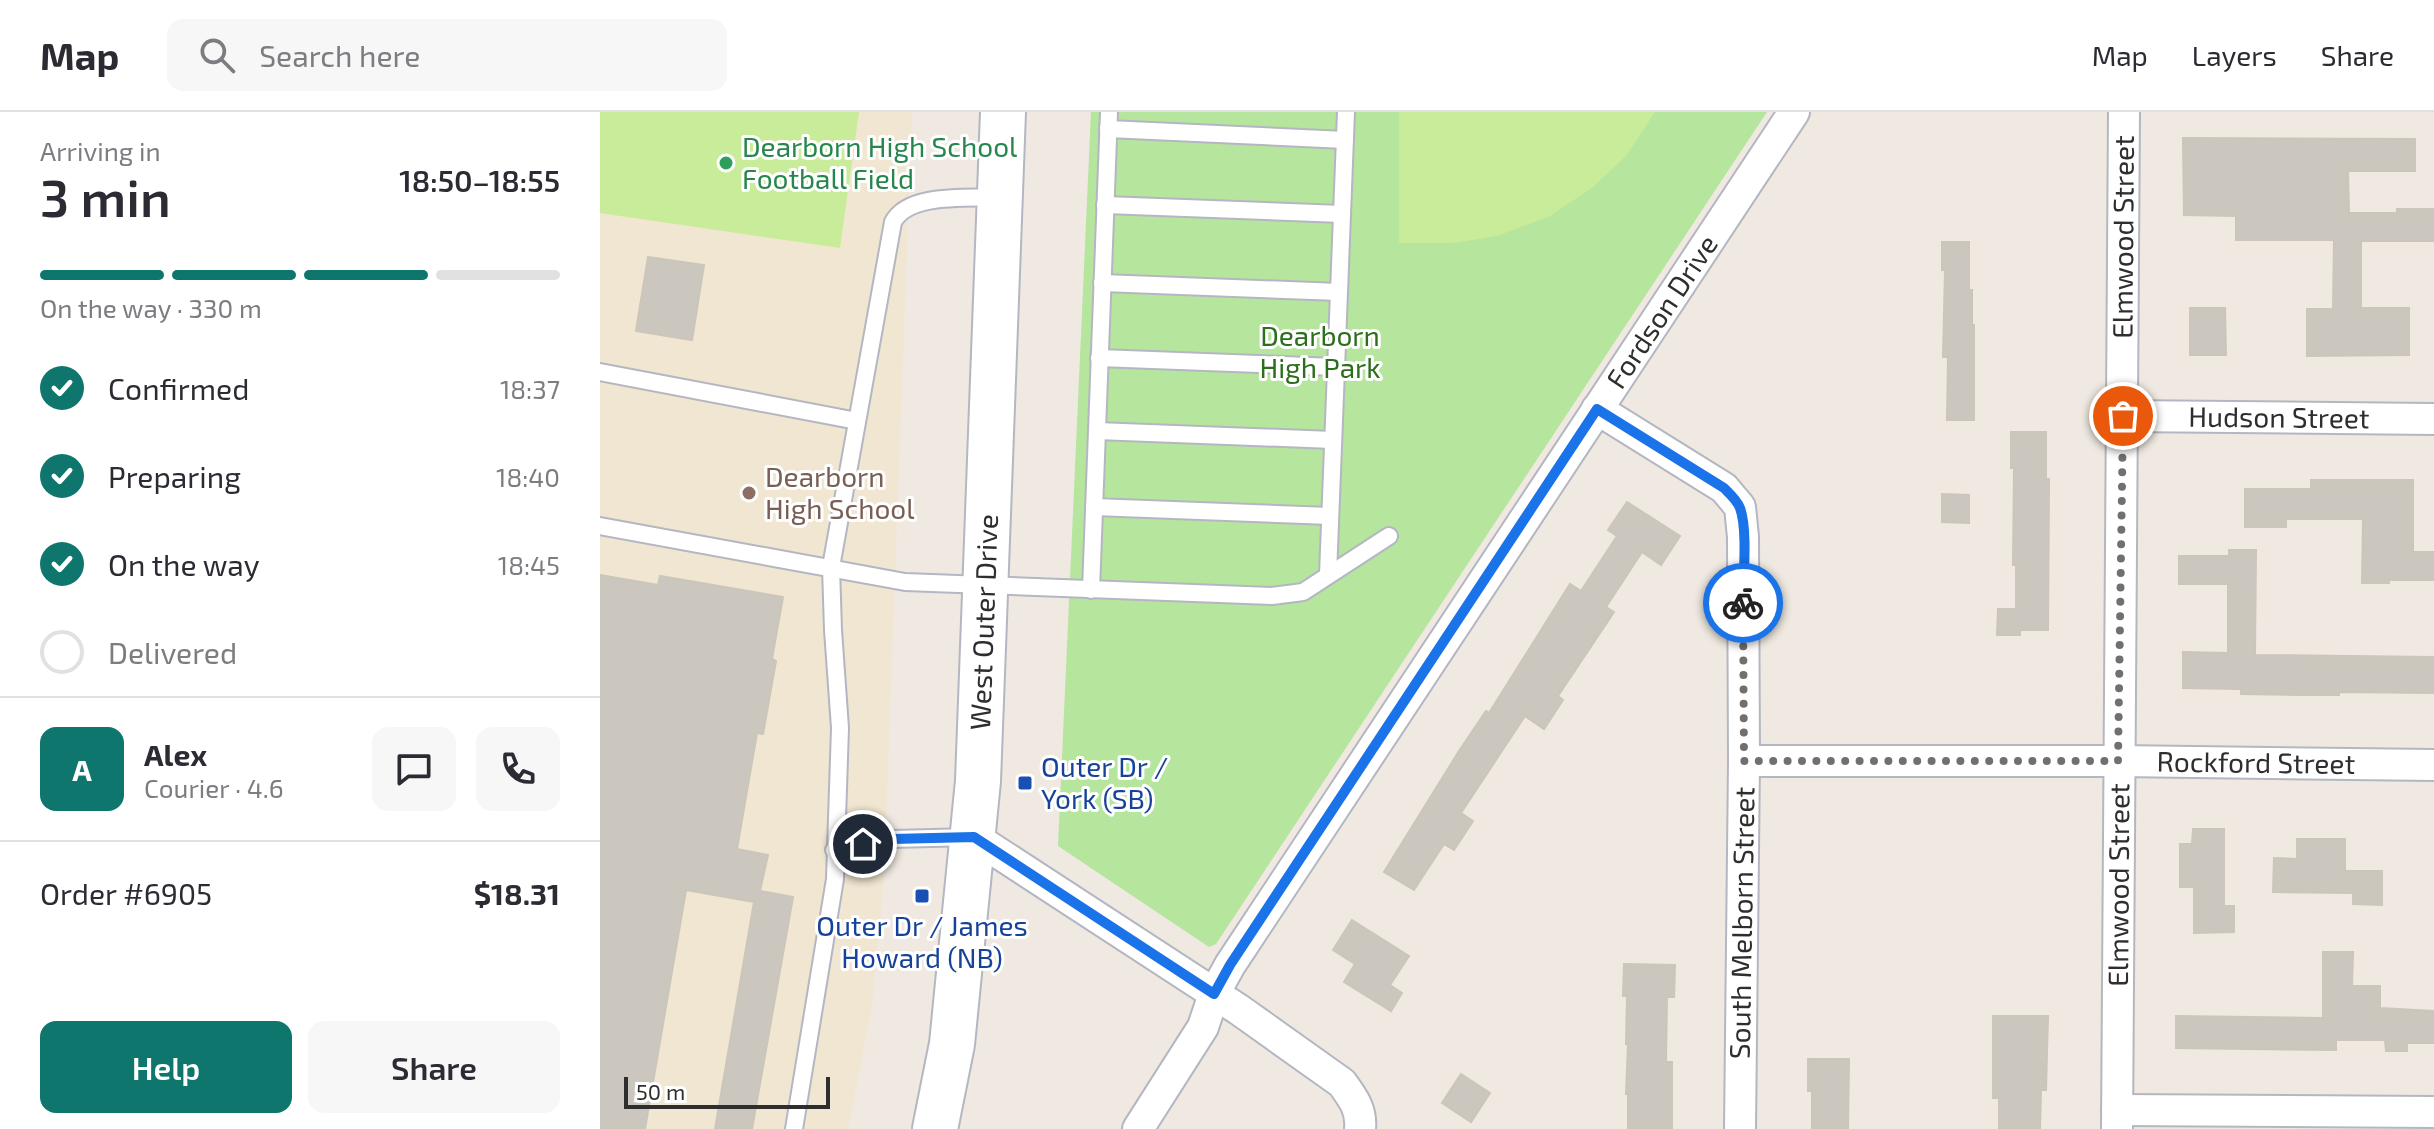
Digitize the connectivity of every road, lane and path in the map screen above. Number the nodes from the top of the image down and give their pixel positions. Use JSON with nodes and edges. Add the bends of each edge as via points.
{"nodes":[{"id":1,"x":1003,"y":112,"type":"edge"},
{"id":2,"x":1109,"y":112,"type":"edge"},
{"id":3,"x":1346,"y":112,"type":"edge"},
{"id":4,"x":1794,"y":112,"type":"edge"},
{"id":5,"x":2124,"y":112,"type":"edge"},
{"id":6,"x":1108,"y":129,"type":"junction"},
{"id":7,"x":1345,"y":140,"type":"junction"},
{"id":8,"x":999,"y":197,"type":"junction"},
{"id":9,"x":1105,"y":205,"type":"junction"},
{"id":10,"x":1342,"y":214,"type":"junction"},
{"id":11,"x":1102,"y":283,"type":"junction"},
{"id":12,"x":1339,"y":292,"type":"junction"},
{"id":13,"x":1099,"y":358,"type":"junction"},
{"id":14,"x":1336,"y":367,"type":"junction"},
{"id":15,"x":600,"y":372,"type":"edge"},
{"id":16,"x":1597,"y":409,"type":"junction"},
{"id":17,"x":2123,"y":416,"type":"junction"},
{"id":18,"x":2434,"y":419,"type":"edge"},
{"id":19,"x":857,"y":421,"type":"junction"},
{"id":20,"x":1097,"y":431,"type":"junction"},
{"id":21,"x":1333,"y":440,"type":"junction"},
{"id":22,"x":1094,"y":507,"type":"junction"},
{"id":23,"x":1330,"y":516,"type":"junction"},
{"id":24,"x":600,"y":526,"type":"edge"},
{"id":25,"x":1389,"y":536,"type":"dead end"},
{"id":26,"x":831,"y":567,"type":"junction"},
{"id":27,"x":1328,"y":575,"type":"junction"},
{"id":28,"x":985,"y":586,"type":"junction"},
{"id":29,"x":1091,"y":590,"type":"junction"},
{"id":30,"x":1744,"y":761,"type":"junction"},
{"id":31,"x":2118,"y":761,"type":"junction"},
{"id":32,"x":2434,"y":765,"type":"edge"},
{"id":33,"x":974,"y":837,"type":"junction"},
{"id":34,"x":834,"y":850,"type":"junction"},
{"id":35,"x":1214,"y":994,"type":"junction"},
{"id":36,"x":2434,"y":1112,"type":"edge"},
{"id":37,"x":2117,"y":1119,"type":"edge"},
{"id":38,"x":794,"y":1129,"type":"edge"},
{"id":39,"x":935,"y":1129,"type":"edge"},
{"id":40,"x":1138,"y":1129,"type":"edge"},
{"id":41,"x":1360,"y":1129,"type":"edge"},
{"id":42,"x":1740,"y":1129,"type":"edge"}],
"edges":[{"from":1,"to":8,"type":"main road","name":"West Outer Drive"},
{"from":2,"to":6,"type":"lane"},
{"from":3,"to":7,"type":"lane"},
{"from":4,"to":16,"type":"street","name":"Fordson Drive"},
{"from":5,"to":17,"type":"street","name":"Elmwood Street"},
{"from":6,"to":7,"type":"lane"},
{"from":6,"to":9,"type":"lane"},
{"from":7,"to":10,"type":"lane"},
{"from":8,"to":19,"type":"lane","via":[[919,201],[896,215]]},
{"from":8,"to":28,"type":"main road","name":"West Outer Drive"},
{"from":9,"to":10,"type":"lane"},
{"from":9,"to":11,"type":"lane"},
{"from":10,"to":12,"type":"lane"},
{"from":11,"to":12,"type":"lane"},
{"from":11,"to":13,"type":"lane"},
{"from":12,"to":14,"type":"lane"},
{"from":13,"to":14,"type":"lane"},
{"from":13,"to":20,"type":"lane"},
{"from":14,"to":21,"type":"lane"},
{"from":15,"to":19,"type":"lane"},
{"from":16,"to":30,"type":"street","name":"South Melborn Street","via":[[1724,488],[1740,507]]},
{"from":16,"to":35,"type":"street","name":"Fordson Drive"},
{"from":17,"to":18,"type":"street","name":"Hudson Street"},
{"from":17,"to":31,"type":"street","name":"Elmwood Street"},
{"from":19,"to":26,"type":"lane"},
{"from":20,"to":21,"type":"lane"},
{"from":20,"to":22,"type":"lane"},
{"from":21,"to":23,"type":"lane"},
{"from":22,"to":23,"type":"lane"},
{"from":22,"to":29,"type":"lane"},
{"from":23,"to":27,"type":"lane"},
{"from":24,"to":26,"type":"lane"},
{"from":25,"to":27,"type":"lane"},
{"from":26,"to":28,"type":"lane","via":[[905,582]]},
{"from":26,"to":34,"type":"lane","via":[[840,728]]},
{"from":27,"to":29,"type":"lane","via":[[1303,592],[1272,596]]},
{"from":28,"to":29,"type":"lane"},
{"from":28,"to":33,"type":"main road","name":"West Outer Drive"},
{"from":30,"to":31,"type":"street","name":"Rockford Street"},
{"from":30,"to":42,"type":"street","name":"South Melborn Street"},
{"from":31,"to":32,"type":"street","name":"Rockford Street"},
{"from":31,"to":37,"type":"street","name":"Elmwood Street"},
{"from":33,"to":34,"type":"lane","via":[[892,839]]},
{"from":33,"to":35,"type":"street"},
{"from":33,"to":39,"type":"main road","name":"West Outer Drive","via":[[952,1044]]},
{"from":34,"to":38,"type":"lane","via":[[835,879]]},
{"from":35,"to":40,"type":"street","name":"Fordson Drive","via":[[1203,1027]]},
{"from":35,"to":41,"type":"street","via":[[1342,1083],[1354,1099]]},
{"from":36,"to":37,"type":"street"}]}
